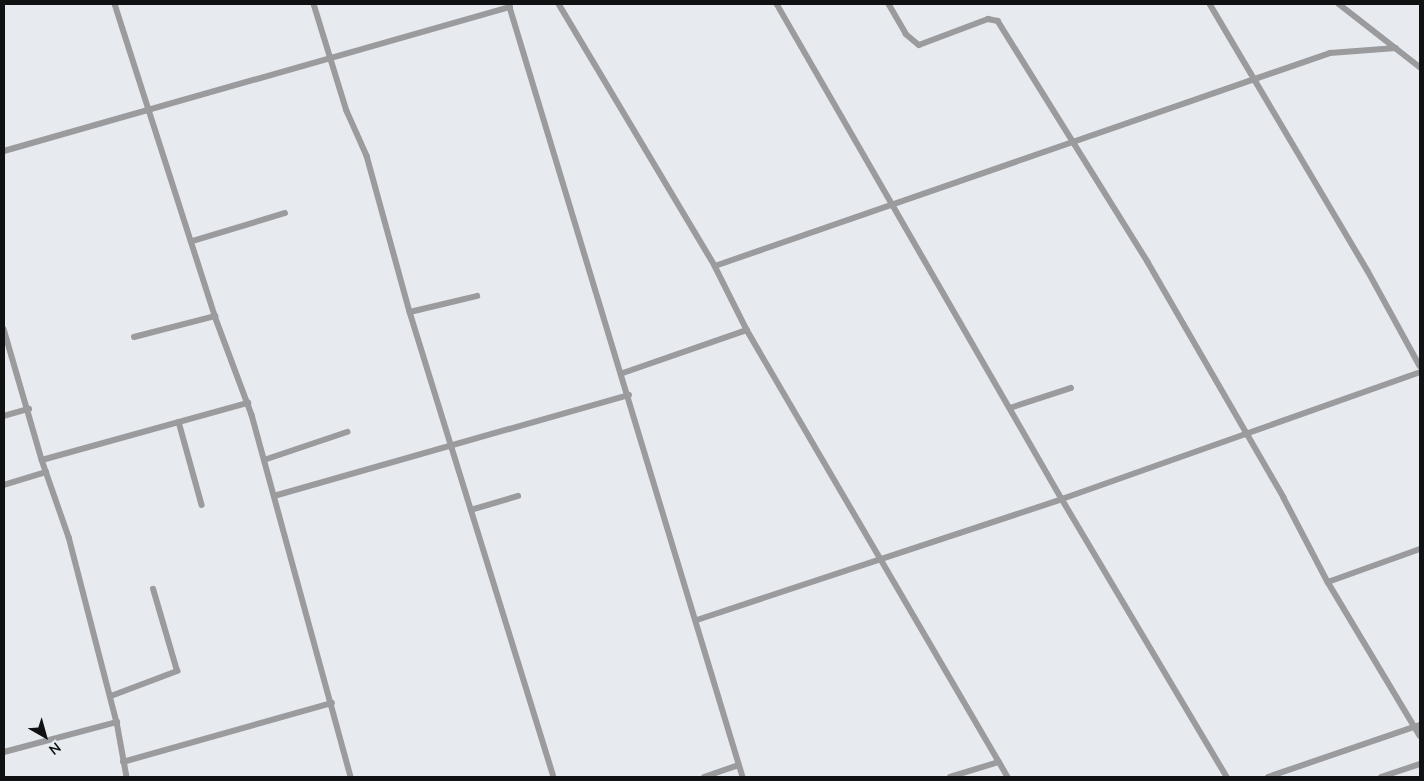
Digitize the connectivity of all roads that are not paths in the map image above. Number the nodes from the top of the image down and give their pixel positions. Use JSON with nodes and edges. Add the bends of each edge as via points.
{"nodes":[{"id":1,"x":116,"y":4,"type":"edge"},
{"id":2,"x":314,"y":4,"type":"edge"},
{"id":3,"x":559,"y":4,"type":"edge"},
{"id":4,"x":777,"y":4,"type":"edge"},
{"id":5,"x":889,"y":4,"type":"edge"},
{"id":6,"x":1210,"y":4,"type":"edge"},
{"id":7,"x":1339,"y":4,"type":"edge"},
{"id":8,"x":509,"y":5,"type":"edge"},
{"id":9,"x":1396,"y":48,"type":"junction"},
{"id":10,"x":330,"y":58,"type":"junction"},
{"id":11,"x":1419,"y":64,"type":"edge"},
{"id":12,"x":1255,"y":79,"type":"junction"},
{"id":13,"x":151,"y":110,"type":"junction"},
{"id":14,"x":1075,"y":144,"type":"junction"},
{"id":15,"x":4,"y":151,"type":"edge"},
{"id":16,"x":893,"y":204,"type":"junction"},
{"id":17,"x":285,"y":213,"type":"dead end"},
{"id":18,"x":193,"y":241,"type":"junction"},
{"id":19,"x":715,"y":266,"type":"junction"},
{"id":20,"x":477,"y":296,"type":"dead end"},
{"id":21,"x":410,"y":312,"type":"junction"},
{"id":22,"x":215,"y":316,"type":"junction"},
{"id":23,"x":4,"y":329,"type":"edge"},
{"id":24,"x":747,"y":330,"type":"junction"},
{"id":25,"x":134,"y":337,"type":"dead end"},
{"id":26,"x":1420,"y":366,"type":"edge"},
{"id":27,"x":1420,"y":372,"type":"edge"},
{"id":28,"x":623,"y":373,"type":"junction"},
{"id":29,"x":1071,"y":388,"type":"dead end"},
{"id":30,"x":629,"y":395,"type":"junction"},
{"id":31,"x":248,"y":403,"type":"junction"},
{"id":32,"x":1010,"y":408,"type":"junction"},
{"id":33,"x":29,"y":409,"type":"junction"},
{"id":34,"x":4,"y":416,"type":"edge"},
{"id":35,"x":179,"y":422,"type":"junction"},
{"id":36,"x":346,"y":432,"type":"dead end"},
{"id":37,"x":1246,"y":434,"type":"junction"},
{"id":38,"x":452,"y":444,"type":"junction"},
{"id":39,"x":42,"y":460,"type":"junction"},
{"id":40,"x":264,"y":460,"type":"junction"},
{"id":41,"x":46,"y":472,"type":"junction"},
{"id":42,"x":4,"y":485,"type":"edge"},
{"id":43,"x":274,"y":496,"type":"junction"},
{"id":44,"x":518,"y":496,"type":"dead end"},
{"id":45,"x":1062,"y":499,"type":"junction"},
{"id":46,"x":202,"y":505,"type":"dead end"},
{"id":47,"x":471,"y":510,"type":"junction"},
{"id":48,"x":1420,"y":549,"type":"edge"},
{"id":49,"x":880,"y":558,"type":"junction"},
{"id":50,"x":1328,"y":582,"type":"junction"},
{"id":51,"x":153,"y":589,"type":"dead end"},
{"id":52,"x":698,"y":620,"type":"junction"},
{"id":53,"x":111,"y":696,"type":"junction"},
{"id":54,"x":332,"y":703,"type":"junction"},
{"id":55,"x":117,"y":722,"type":"junction"},
{"id":56,"x":1417,"y":726,"type":"edge"},
{"id":57,"x":1420,"y":736,"type":"edge"},
{"id":58,"x":4,"y":752,"type":"edge"},
{"id":59,"x":123,"y":762,"type":"junction"},
{"id":60,"x":999,"y":762,"type":"junction"},
{"id":61,"x":1420,"y":764,"type":"edge"},
{"id":62,"x":738,"y":765,"type":"junction"},
{"id":63,"x":127,"y":777,"type":"edge"},
{"id":64,"x":351,"y":777,"type":"edge"},
{"id":65,"x":554,"y":777,"type":"edge"},
{"id":66,"x":704,"y":777,"type":"edge"},
{"id":67,"x":743,"y":777,"type":"edge"},
{"id":68,"x":950,"y":777,"type":"edge"},
{"id":69,"x":1008,"y":777,"type":"edge"},
{"id":70,"x":1227,"y":777,"type":"edge"},
{"id":71,"x":1268,"y":777,"type":"edge"},
{"id":72,"x":1381,"y":777,"type":"edge"}],
"edges":[{"from":1,"to":13,"type":"street"},
{"from":2,"to":10,"type":"street"},
{"from":3,"to":19,"type":"street"},
{"from":4,"to":16,"type":"street"},
{"from":5,"to":14,"type":"street","via":[[910,39],[920,45],[988,19],[998,21]]},
{"from":6,"to":12,"type":"street"},
{"from":7,"to":9,"type":"street"},
{"from":8,"to":10,"type":"street"},
{"from":8,"to":28,"type":"street"},
{"from":9,"to":11,"type":"street"},
{"from":9,"to":12,"type":"street","via":[[1330,53]]},
{"from":10,"to":13,"type":"street"},
{"from":10,"to":21,"type":"street","via":[[366,156]]},
{"from":12,"to":14,"type":"street"},
{"from":12,"to":26,"type":"street"},
{"from":13,"to":15,"type":"street"},
{"from":13,"to":18,"type":"street"},
{"from":14,"to":16,"type":"street"},
{"from":14,"to":37,"type":"street","via":[[1148,262]]},
{"from":16,"to":19,"type":"street"},
{"from":16,"to":32,"type":"street"},
{"from":17,"to":18,"type":"street"},
{"from":18,"to":22,"type":"street"},
{"from":19,"to":24,"type":"street"},
{"from":20,"to":21,"type":"street"},
{"from":21,"to":38,"type":"street"},
{"from":22,"to":25,"type":"street"},
{"from":22,"to":31,"type":"street"},
{"from":23,"to":33,"type":"street"},
{"from":24,"to":28,"type":"street"},
{"from":24,"to":49,"type":"street"},
{"from":27,"to":37,"type":"street"},
{"from":28,"to":30,"type":"street"},
{"from":29,"to":32,"type":"street"},
{"from":30,"to":38,"type":"street"},
{"from":30,"to":52,"type":"street"},
{"from":31,"to":35,"type":"street"},
{"from":31,"to":40,"type":"street"},
{"from":32,"to":45,"type":"street"},
{"from":33,"to":34,"type":"street"},
{"from":33,"to":39,"type":"street"},
{"from":35,"to":39,"type":"street"},
{"from":35,"to":46,"type":"street"},
{"from":36,"to":40,"type":"street"},
{"from":37,"to":45,"type":"street"},
{"from":37,"to":50,"type":"street"},
{"from":38,"to":43,"type":"street"},
{"from":38,"to":47,"type":"street"},
{"from":39,"to":41,"type":"street"},
{"from":40,"to":43,"type":"street"},
{"from":41,"to":42,"type":"street"},
{"from":41,"to":53,"type":"street","via":[[69,536]]},
{"from":43,"to":54,"type":"street"},
{"from":44,"to":47,"type":"street"},
{"from":45,"to":49,"type":"street"},
{"from":45,"to":70,"type":"street"},
{"from":47,"to":65,"type":"street"},
{"from":48,"to":50,"type":"street"},
{"from":49,"to":52,"type":"street"},
{"from":49,"to":60,"type":"street"},
{"from":50,"to":56,"type":"street"},
{"from":51,"to":53,"type":"street","via":[[177,671]]},
{"from":52,"to":62,"type":"street"},
{"from":53,"to":55,"type":"street"},
{"from":54,"to":59,"type":"street"},
{"from":54,"to":64,"type":"street"},
{"from":55,"to":58,"type":"street"},
{"from":55,"to":59,"type":"street"},
{"from":56,"to":57,"type":"street"},
{"from":56,"to":71,"type":"street"},
{"from":59,"to":63,"type":"street"},
{"from":60,"to":68,"type":"street"},
{"from":60,"to":69,"type":"street"},
{"from":61,"to":72,"type":"street"},
{"from":62,"to":66,"type":"street"},
{"from":62,"to":67,"type":"street"}]}
